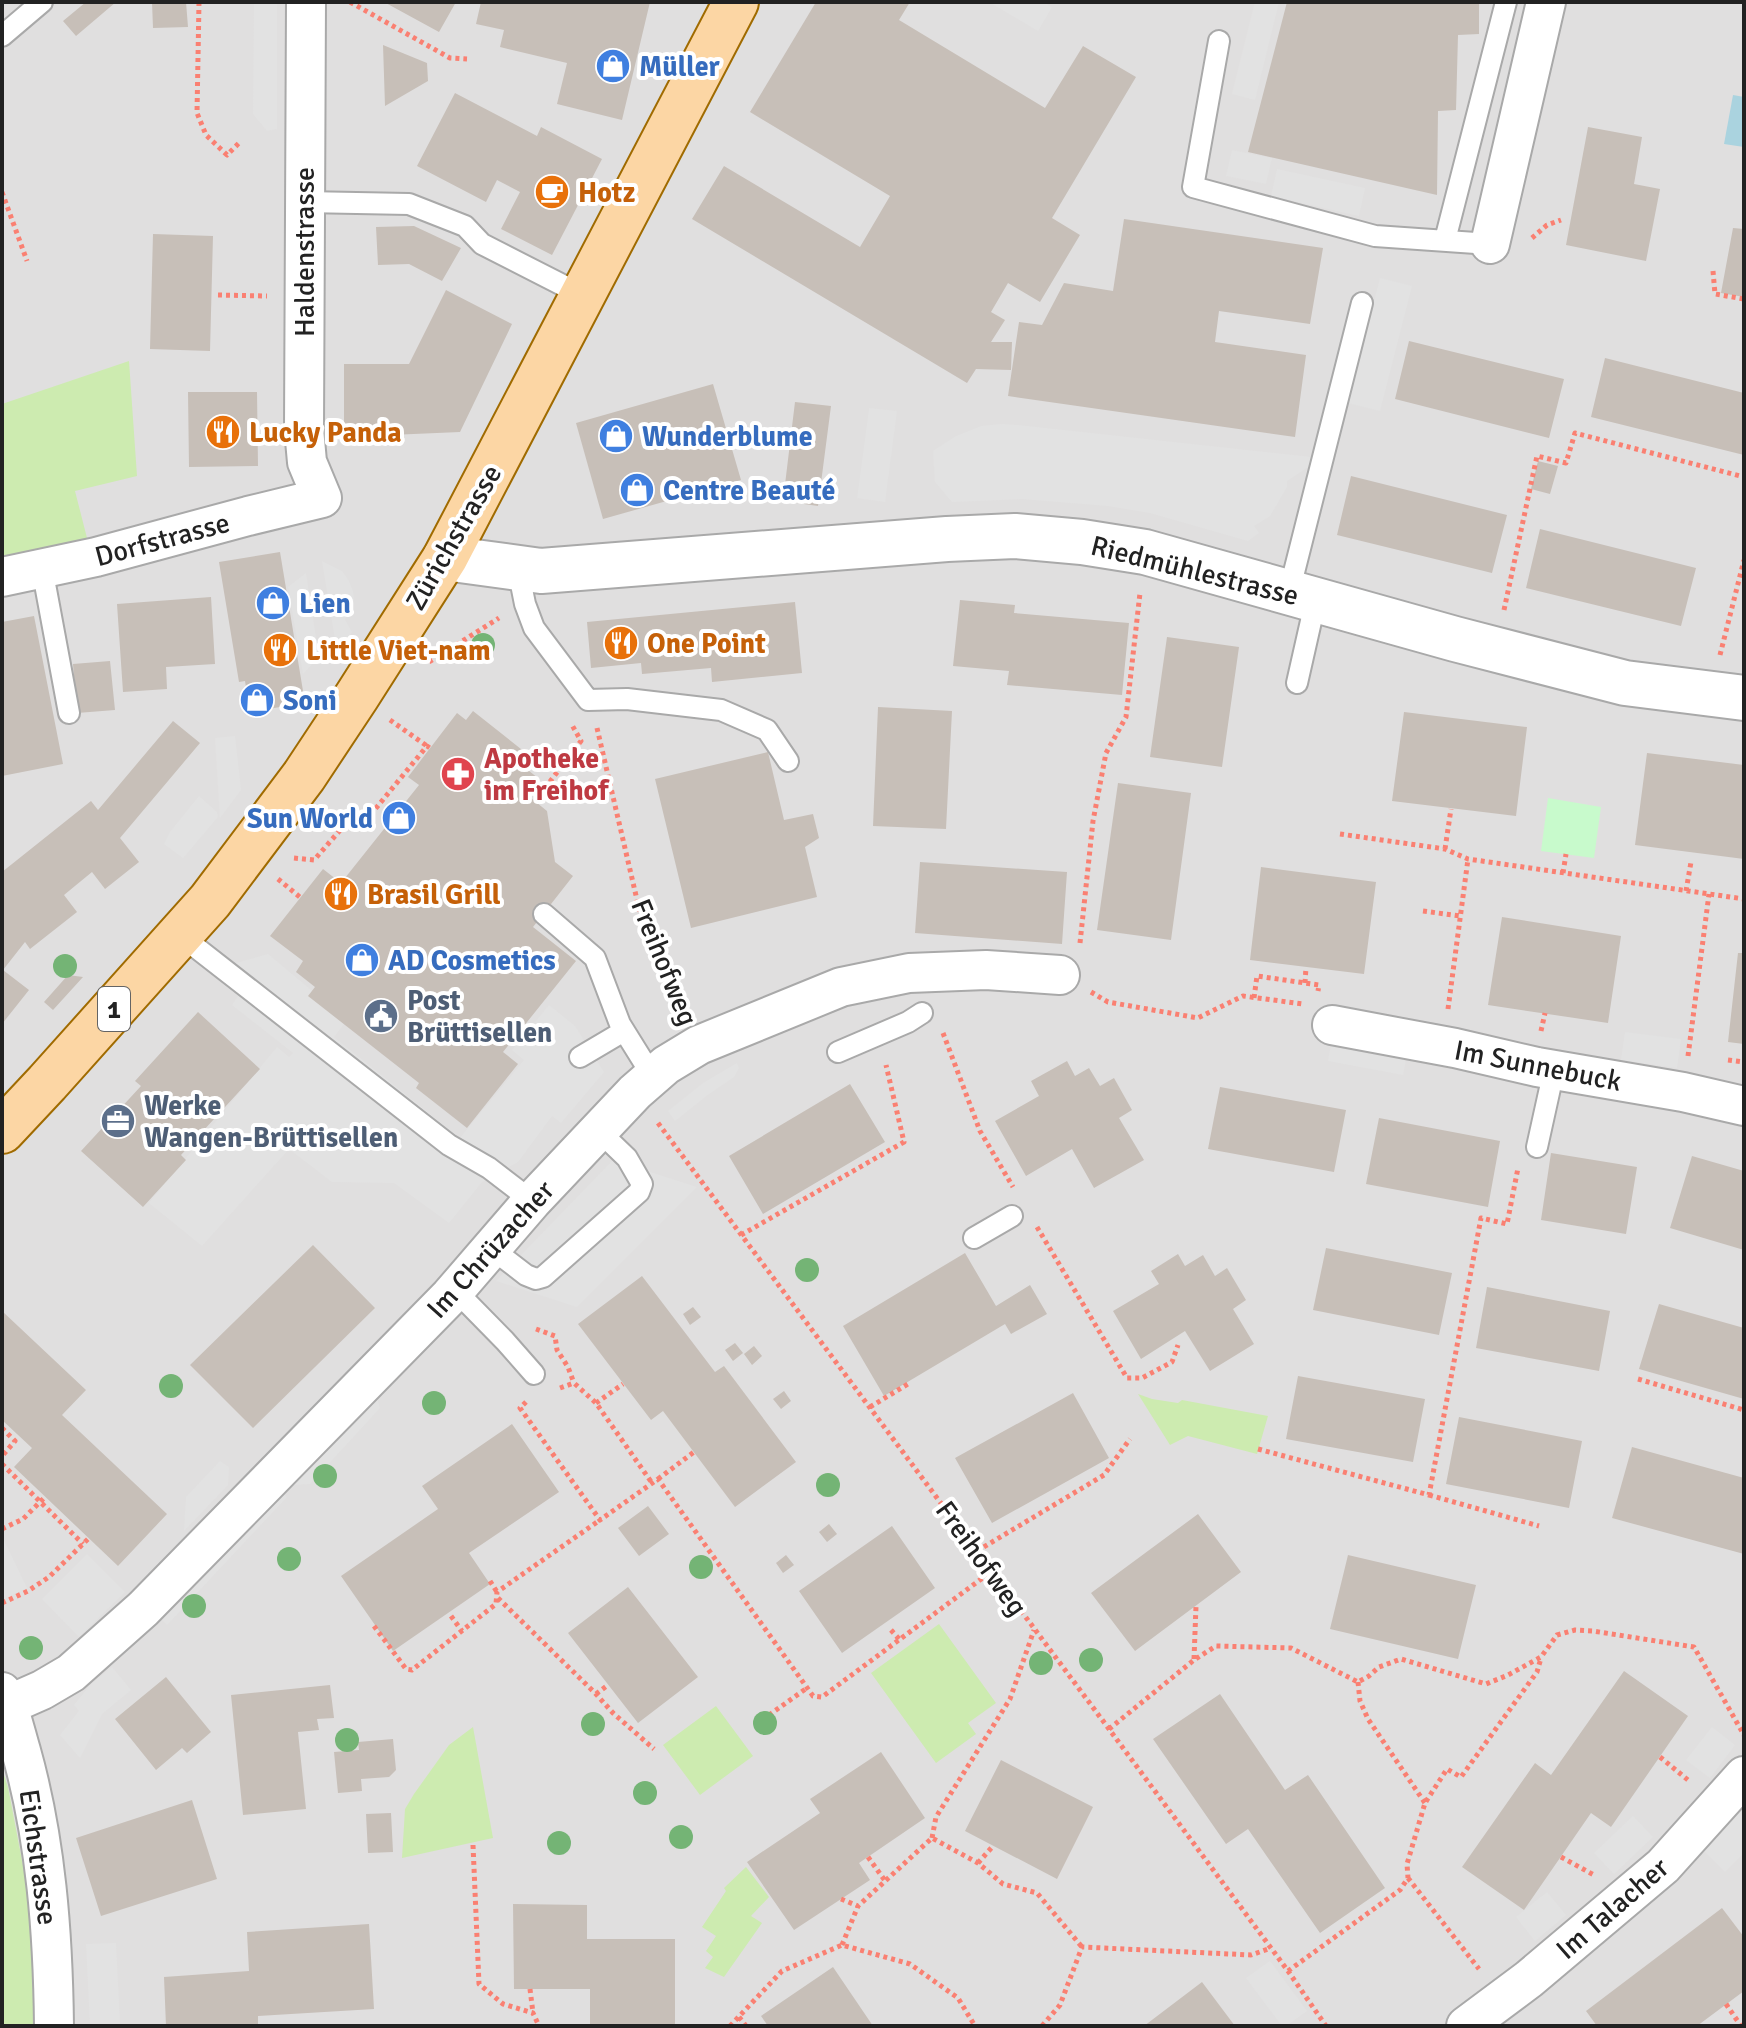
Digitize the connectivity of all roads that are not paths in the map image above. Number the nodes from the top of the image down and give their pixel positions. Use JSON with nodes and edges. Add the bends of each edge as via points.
{"nodes":[{"id":1,"x":42,"y":2,"type":"edge"},
{"id":2,"x":306,"y":2,"type":"edge"},
{"id":3,"x":736,"y":2,"type":"edge"},
{"id":4,"x":1506,"y":2,"type":"edge"},
{"id":5,"x":1546,"y":2,"type":"edge"},
{"id":6,"x":2,"y":36,"type":"edge"},
{"id":7,"x":1219,"y":41,"type":"dead end"},
{"id":8,"x":304,"y":202,"type":"junction"},
{"id":9,"x":1445,"y":240,"type":"junction"},
{"id":10,"x":1490,"y":244,"type":"joint"},
{"id":11,"x":582,"y":295,"type":"junction"},
{"id":12,"x":1362,"y":303,"type":"dead end"},
{"id":13,"x":322,"y":498,"type":"joint"},
{"id":14,"x":445,"y":558,"type":"junction"},
{"id":15,"x":42,"y":568,"type":"junction"},
{"id":16,"x":518,"y":569,"type":"junction"},
{"id":17,"x":2,"y":577,"type":"edge"},
{"id":18,"x":1302,"y":595,"type":"junction"},
{"id":19,"x":1297,"y":683,"type":"dead end"},
{"id":20,"x":1744,"y":698,"type":"edge"},
{"id":21,"x":69,"y":713,"type":"dead end"},
{"id":22,"x":788,"y":761,"type":"dead end"},
{"id":23,"x":544,"y":914,"type":"dead end"},
{"id":24,"x":180,"y":935,"type":"junction"},
{"id":25,"x":1060,"y":975,"type":"road end"},
{"id":26,"x":1322,"y":1009,"type":"road end"},
{"id":27,"x":922,"y":1013,"type":"dead end"},
{"id":28,"x":624,"y":1031,"type":"junction"},
{"id":29,"x":838,"y":1052,"type":"dead end"},
{"id":30,"x":580,"y":1057,"type":"dead end"},
{"id":31,"x":1554,"y":1070,"type":"junction"},
{"id":32,"x":644,"y":1084,"type":"junction"},
{"id":33,"x":1744,"y":1106,"type":"edge"},
{"id":34,"x":2,"y":1131,"type":"edge"},
{"id":35,"x":599,"y":1131,"type":"junction"},
{"id":36,"x":1537,"y":1147,"type":"dead end"},
{"id":37,"x":532,"y":1201,"type":"junction"},
{"id":38,"x":1012,"y":1216,"type":"dead end"},
{"id":39,"x":974,"y":1238,"type":"dead end"},
{"id":40,"x":491,"y":1248,"type":"junction"},
{"id":41,"x":455,"y":1290,"type":"junction"},
{"id":42,"x":535,"y":1384,"type":"road end"},
{"id":43,"x":5,"y":1699,"type":"edge"},
{"id":44,"x":1744,"y":1776,"type":"edge"},
{"id":45,"x":54,"y":2026,"type":"edge"},
{"id":46,"x":1466,"y":2026,"type":"edge"}],
"edges":[{"from":1,"to":6,"type":"lane"},
{"from":2,"to":8,"type":"street","name":"Haldenstrasse"},
{"from":3,"to":11,"type":"main road","name":"Zürichstrasse","number":"1"},
{"from":4,"to":9,"type":"lane"},
{"from":5,"to":10,"type":"street"},
{"from":7,"to":9,"type":"lane","via":[[1193,187],[1375,236]]},
{"from":8,"to":11,"type":"lane","via":[[409,204],[465,226],[482,244]]},
{"from":8,"to":13,"type":"street","name":"Haldenstrasse","via":[[304,429],[307,462]]},
{"from":9,"to":10,"type":"lane"},
{"from":11,"to":14,"type":"main road","name":"Zürichstrasse","number":"1"},
{"from":12,"to":18,"type":"lane"},
{"from":13,"to":15,"type":"street","name":"Dorfstrasse"},
{"from":14,"to":16,"type":"street","name":"Riedmühlestrasse"},
{"from":14,"to":24,"type":"main road","name":"Zürichstrasse","number":"1","via":[[304,776]]},
{"from":15,"to":17,"type":"street","name":"Dorfstrasse"},
{"from":15,"to":21,"type":"lane"},
{"from":16,"to":18,"type":"street","name":"Riedmühlestrasse","via":[[1015,536],[1145,552]]},
{"from":16,"to":22,"type":"lane","via":[[534,628],[588,700],[721,710],[767,730]]},
{"from":18,"to":19,"type":"lane"},
{"from":18,"to":20,"type":"street","name":"Riedmühlestrasse","via":[[1625,683]]},
{"from":23,"to":28,"type":"lane","via":[[595,958]]},
{"from":24,"to":34,"type":"main road","name":"Zürichstrasse","number":"1"},
{"from":24,"to":37,"type":"lane","via":[[449,1145]]},
{"from":25,"to":32,"type":"street","name":"Im Chrüzacher","via":[[986,970],[909,973],[841,987],[699,1045]]},
{"from":26,"to":31,"type":"street","name":"Im Sunnebuck"},
{"from":27,"to":29,"type":"lane"},
{"from":28,"to":30,"type":"lane"},
{"from":28,"to":32,"type":"lane"},
{"from":31,"to":33,"type":"street","name":"Im Sunnebuck"},
{"from":31,"to":36,"type":"lane"},
{"from":32,"to":35,"type":"street","name":"Im Chrüzacher"},
{"from":35,"to":37,"type":"street","name":"Im Chrüzacher"},
{"from":35,"to":40,"type":"lane","via":[[627,1158],[642,1184],[639,1192],[543,1277],[526,1275]]},
{"from":37,"to":40,"type":"street","name":"Im Chrüzacher"},
{"from":38,"to":39,"type":"lane"},
{"from":40,"to":41,"type":"street","name":"Im Chrüzacher"},
{"from":41,"to":42,"type":"lane","via":[[505,1341]]},
{"from":41,"to":43,"type":"street","name":"Im Chrüzacher","via":[[143,1609],[71,1673],[42,1690]]},
{"from":43,"to":45,"type":"street","name":"Eichstrasse","via":[[39,1835],[51,1929]]},
{"from":44,"to":46,"type":"street","name":"Im Talacher","via":[[1663,1866]]}]}
